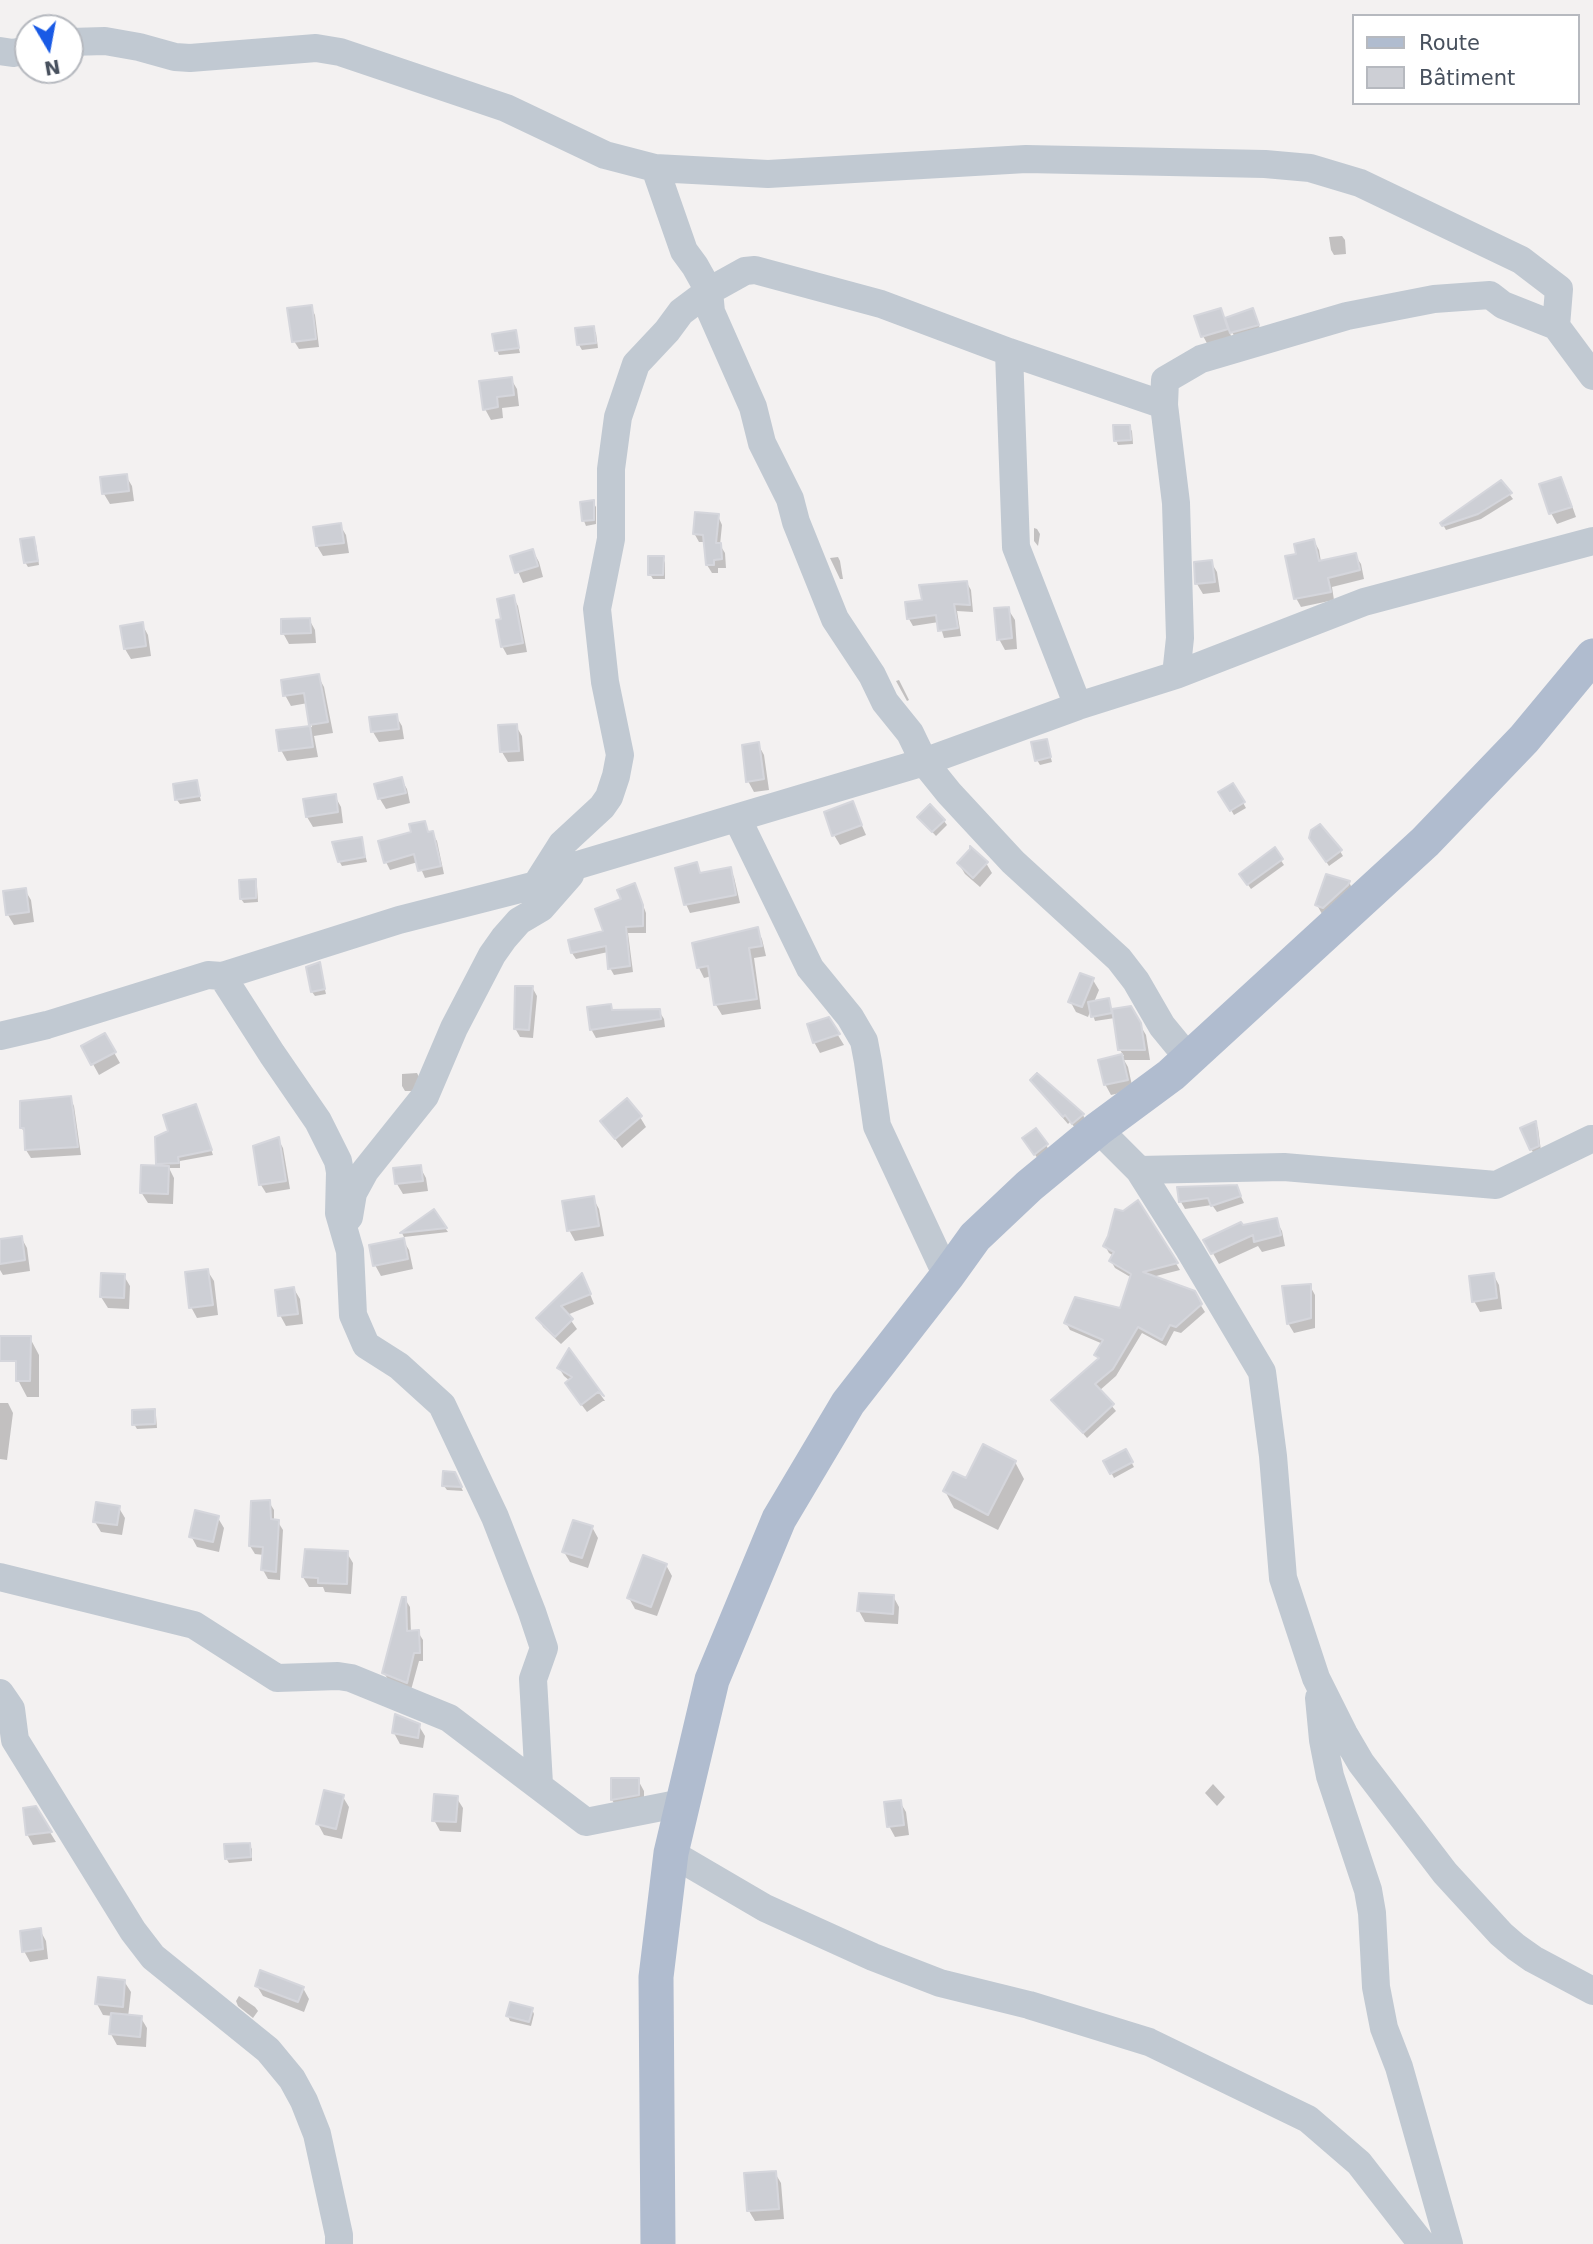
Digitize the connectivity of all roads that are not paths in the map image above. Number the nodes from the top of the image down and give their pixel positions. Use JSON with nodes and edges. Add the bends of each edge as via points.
{"nodes":[{"id":1,"x":84,"y":42,"type":"edge"},
{"id":2,"x":654,"y":168,"type":"junction"},
{"id":3,"x":709,"y":290,"type":"junction"},
{"id":4,"x":1556,"y":326,"type":"junction"},
{"id":5,"x":1009,"y":352,"type":"junction"},
{"id":6,"x":1593,"y":376,"type":"edge"},
{"id":7,"x":1164,"y":405,"type":"junction"},
{"id":8,"x":1593,"y":541,"type":"edge"},
{"id":9,"x":1593,"y":656,"type":"edge"},
{"id":10,"x":1176,"y":675,"type":"junction"},
{"id":11,"x":1078,"y":706,"type":"junction"},
{"id":12,"x":924,"y":762,"type":"junction"},
{"id":13,"x":731,"y":819,"type":"junction"},
{"id":14,"x":579,"y":865,"type":"junction"},
{"id":15,"x":537,"y":886,"type":"junction"},
{"id":16,"x":222,"y":976,"type":"junction"},
{"id":17,"x":0,"y":1035,"type":"edge"},
{"id":18,"x":1171,"y":1074,"type":"junction"},
{"id":19,"x":1097,"y":1129,"type":"junction"},
{"id":20,"x":1591,"y":1139,"type":"dead end"},
{"id":21,"x":1139,"y":1170,"type":"junction"},
{"id":22,"x":345,"y":1234,"type":"junction"},
{"id":23,"x":947,"y":1276,"type":"junction"},
{"id":24,"x":0,"y":1577,"type":"edge"},
{"id":25,"x":1316,"y":1678,"type":"junction"},
{"id":26,"x":0,"y":1693,"type":"edge"},
{"id":27,"x":539,"y":1784,"type":"junction"},
{"id":28,"x":682,"y":1803,"type":"junction"},
{"id":29,"x":671,"y":1853,"type":"junction"},
{"id":30,"x":1593,"y":1992,"type":"edge"},
{"id":31,"x":339,"y":2244,"type":"edge"},
{"id":32,"x":658,"y":2244,"type":"edge"},
{"id":33,"x":1422,"y":2244,"type":"edge"},
{"id":34,"x":1450,"y":2244,"type":"edge"}],
"edges":[{"from":1,"to":2,"type":"street","via":[[105,41],[190,58],[316,48],[340,52],[506,108],[605,155]]},
{"from":2,"to":3,"type":"street","via":[[684,251]]},
{"from":2,"to":4,"type":"street","via":[[768,174],[1026,159],[1310,168],[1360,183],[1521,260],[1559,289]]},
{"from":3,"to":5,"type":"street","via":[[754,270],[881,304]]},
{"from":3,"to":12,"type":"street","via":[[711,312],[835,619]]},
{"from":3,"to":15,"type":"street","via":[[681,312],[636,364],[618,417],[611,469],[611,539],[597,624],[620,755],[602,807],[562,844]]},
{"from":4,"to":6,"type":"street"},
{"from":4,"to":7,"type":"street","via":[[1503,305],[1490,295],[1434,299],[1347,316],[1201,359],[1165,380]]},
{"from":5,"to":7,"type":"street"},
{"from":5,"to":11,"type":"street","via":[[1016,547]]},
{"from":7,"to":10,"type":"street","via":[[1176,503],[1180,638]]},
{"from":8,"to":10,"type":"street","via":[[1364,602]]},
{"from":9,"to":18,"type":"main road","via":[[1524,738],[1425,842]]},
{"from":10,"to":11,"type":"street"},
{"from":11,"to":12,"type":"street"},
{"from":12,"to":13,"type":"street"},
{"from":12,"to":18,"type":"street","via":[[1013,862],[1119,959],[1185,1054]]},
{"from":13,"to":14,"type":"street"},
{"from":13,"to":23,"type":"street","via":[[810,968],[850,1017],[863,1041],[877,1126]]},
{"from":14,"to":15,"type":"street"},
{"from":14,"to":22,"type":"street","via":[[541,908],[519,921],[492,955],[425,1096],[365,1171],[354,1193]]},
{"from":15,"to":16,"type":"street","via":[[399,920]]},
{"from":16,"to":17,"type":"street","via":[[208,975]]},
{"from":16,"to":22,"type":"street","via":[[318,1121],[338,1161],[339,1213]]},
{"from":18,"to":19,"type":"main road"},
{"from":19,"to":21,"type":"street"},
{"from":19,"to":23,"type":"main road","via":[[975,1237]]},
{"from":20,"to":21,"type":"street","via":[[1496,1185],[1284,1167]]},
{"from":21,"to":25,"type":"street","via":[[1262,1372],[1283,1578]]},
{"from":22,"to":27,"type":"street","via":[[353,1315],[366,1345],[399,1366],[442,1405],[495,1517],[532,1612],[544,1648],[533,1679]]},
{"from":23,"to":28,"type":"main road","via":[[848,1403],[779,1519],[712,1680]]},
{"from":24,"to":27,"type":"street","via":[[194,1625],[277,1678],[351,1678],[449,1718]]},
{"from":25,"to":30,"type":"street","via":[[1362,1763],[1445,1873],[1516,1947]]},
{"from":25,"to":34,"type":"street","via":[[1330,1776],[1368,1890],[1384,2028]]},
{"from":26,"to":31,"type":"street","via":[[11,1709],[15,1740],[133,1931],[153,1957],[268,2050],[292,2079],[317,2134]]},
{"from":27,"to":28,"type":"street","via":[[586,1822]]},
{"from":28,"to":29,"type":"main road"},
{"from":29,"to":32,"type":"main road","via":[[656,1977]]},
{"from":29,"to":33,"type":"street","via":[[765,1908],[873,1957],[940,1983],[1149,2042],[1308,2119],[1359,2162]]}]}
